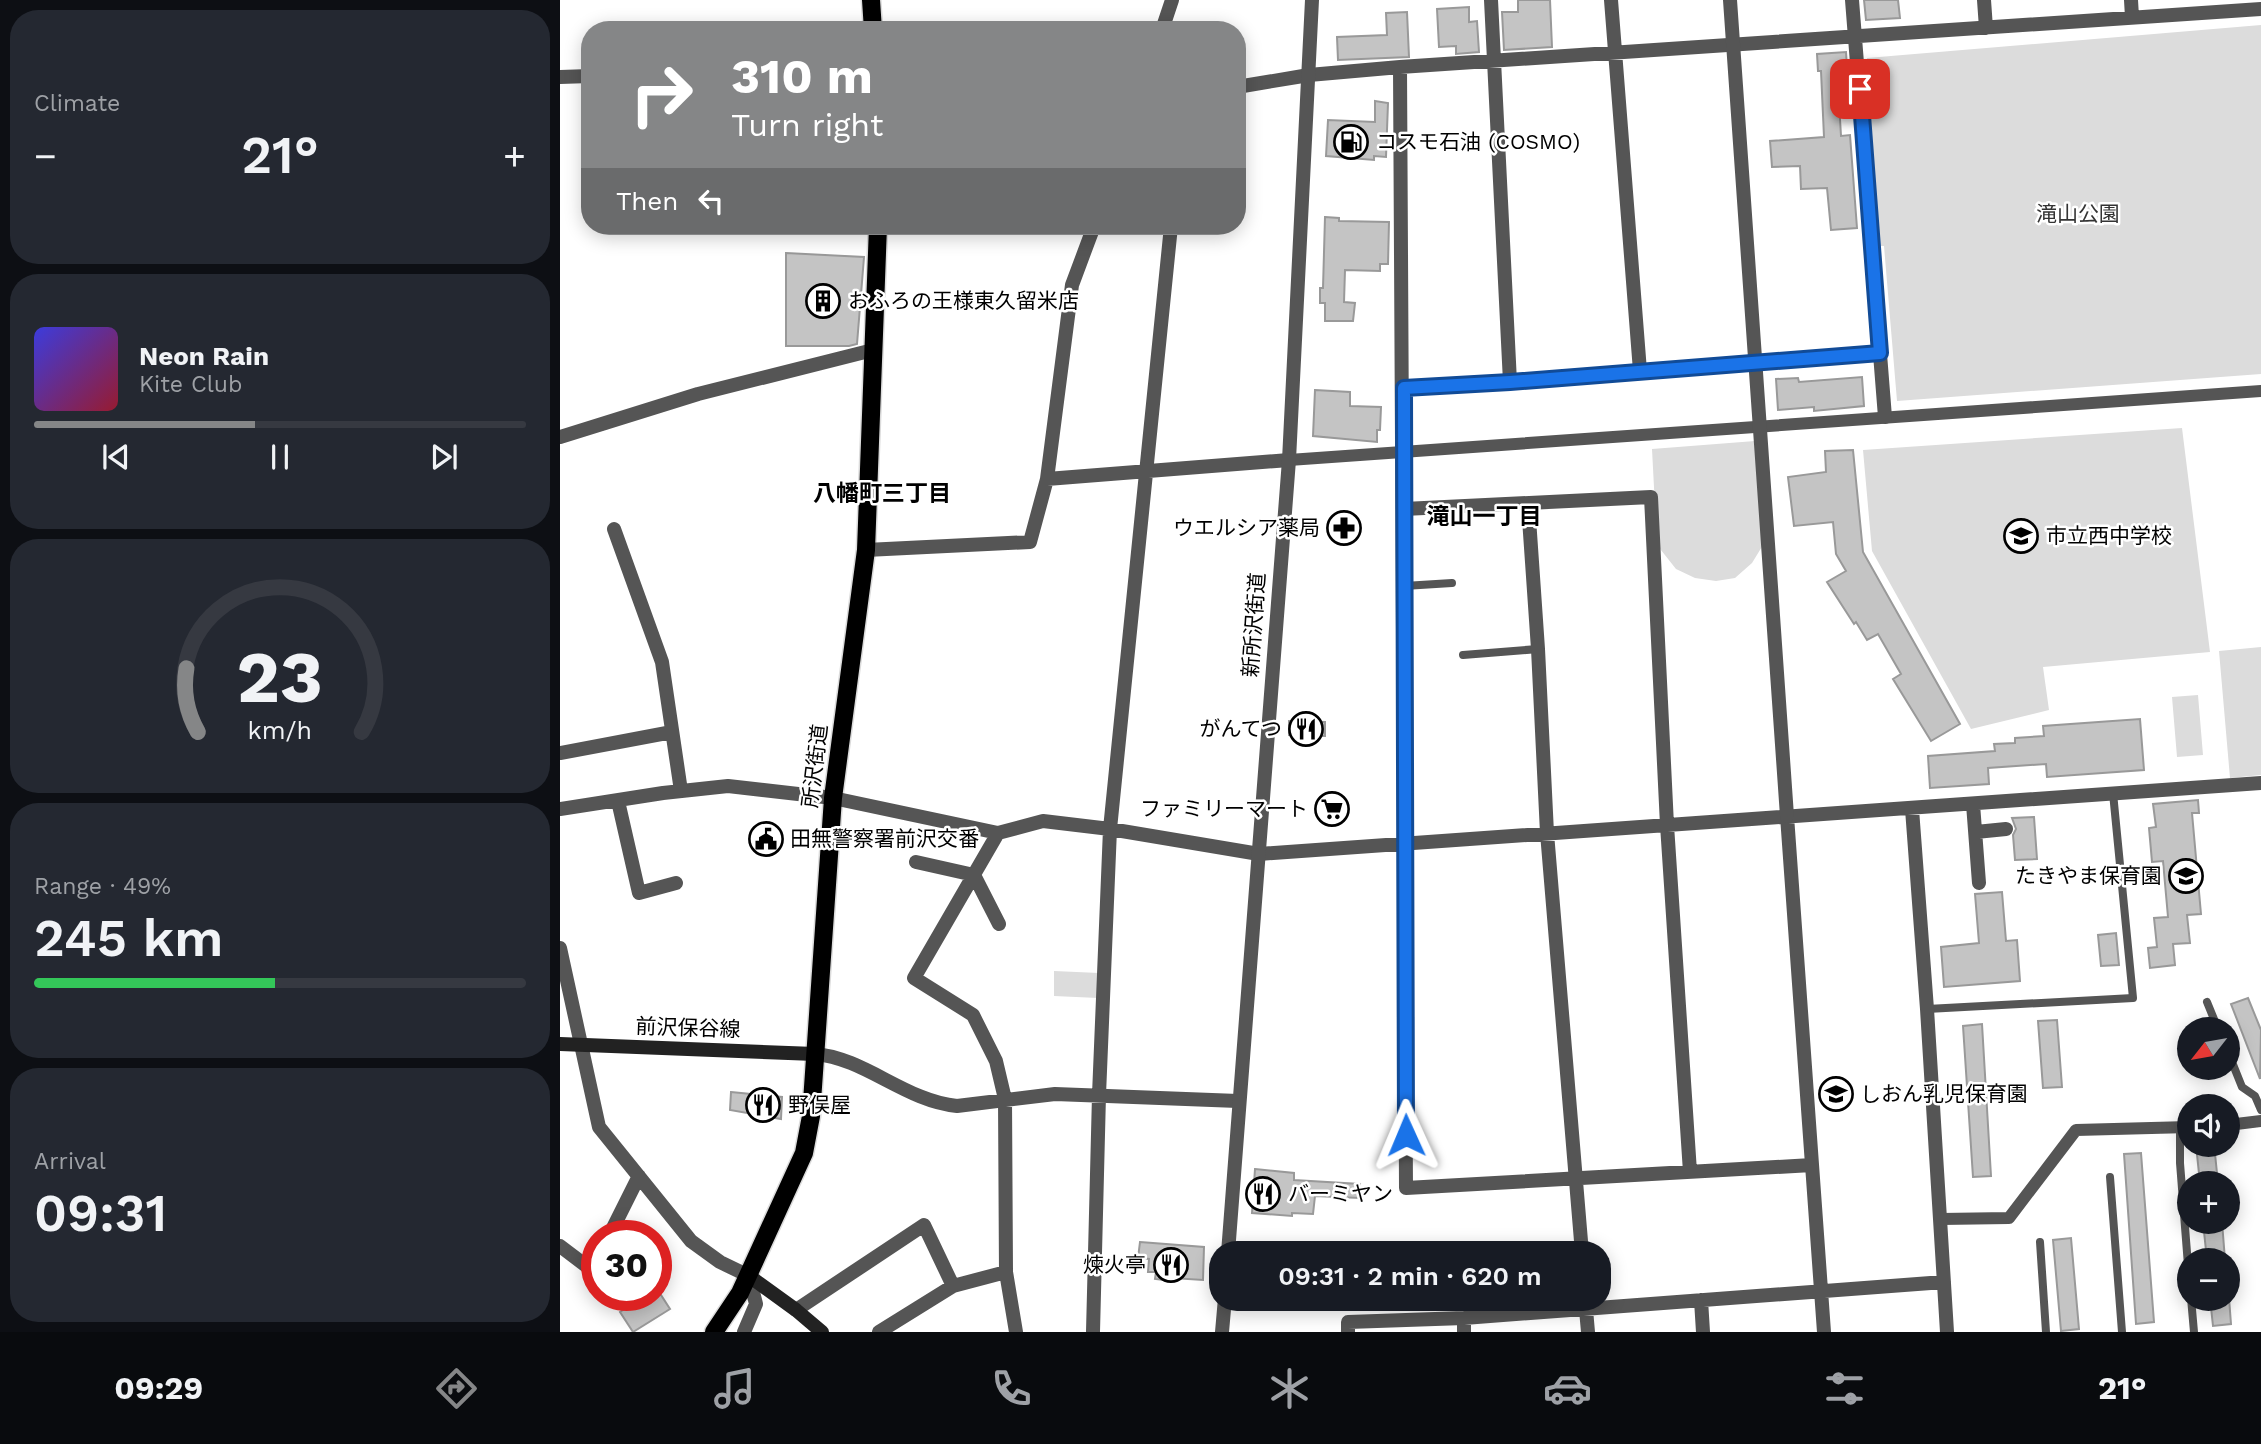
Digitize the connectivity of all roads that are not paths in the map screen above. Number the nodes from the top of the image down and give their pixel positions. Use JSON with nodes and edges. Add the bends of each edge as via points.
{"nodes":[{"id":1,"x":871,"y":0,"type":"edge"},
{"id":2,"x":1172,"y":0,"type":"edge"},
{"id":3,"x":1312,"y":0,"type":"edge"},
{"id":4,"x":1491,"y":0,"type":"edge"},
{"id":5,"x":1611,"y":0,"type":"edge"},
{"id":6,"x":1730,"y":0,"type":"edge"},
{"id":7,"x":1852,"y":0,"type":"edge"},
{"id":8,"x":1984,"y":0,"type":"edge"},
{"id":9,"x":2131,"y":0,"type":"edge"},
{"id":10,"x":2258,"y":6,"type":"edge"},
{"id":11,"x":2132,"y":17,"type":"junction"},
{"id":12,"x":872,"y":21,"type":"edge"},
{"id":13,"x":1165,"y":21,"type":"edge"},
{"id":14,"x":1986,"y":28,"type":"junction"},
{"id":15,"x":1855,"y":37,"type":"junction"},
{"id":16,"x":1733,"y":45,"type":"junction"},
{"id":17,"x":1614,"y":53,"type":"junction"},
{"id":18,"x":1494,"y":61,"type":"junction"},
{"id":19,"x":1400,"y":67,"type":"junction"},
{"id":20,"x":1309,"y":75,"type":"junction"},
{"id":21,"x":581,"y":76,"type":"edge"},
{"id":22,"x":560,"y":77,"type":"edge"},
{"id":23,"x":1246,"y":85,"type":"edge"},
{"id":24,"x":878,"y":235,"type":"edge"},
{"id":25,"x":1091,"y":235,"type":"edge"},
{"id":26,"x":1170,"y":235,"type":"edge"},
{"id":27,"x":873,"y":350,"type":"junction"},
{"id":28,"x":1880,"y":353,"type":"junction"},
{"id":29,"x":1754,"y":363,"type":"junction"},
{"id":30,"x":1640,"y":371,"type":"junction"},
{"id":31,"x":1510,"y":382,"type":"junction"},
{"id":32,"x":1404,"y":388,"type":"junction"},
{"id":33,"x":2261,"y":391,"type":"edge"},
{"id":34,"x":1885,"y":417,"type":"junction"},
{"id":35,"x":1759,"y":425,"type":"junction"},
{"id":36,"x":560,"y":437,"type":"edge"},
{"id":37,"x":1404,"y":451,"type":"junction"},
{"id":38,"x":1289,"y":460,"type":"junction"},
{"id":39,"x":1147,"y":470,"type":"junction"},
{"id":40,"x":1048,"y":479,"type":"junction"},
{"id":41,"x":1528,"y":504,"type":"junction"},
{"id":42,"x":1404,"y":509,"type":"junction"},
{"id":43,"x":614,"y":529,"type":"dead end"},
{"id":44,"x":866,"y":550,"type":"junction"},
{"id":45,"x":1452,"y":583,"type":"dead end"},
{"id":46,"x":1404,"y":586,"type":"junction"},
{"id":47,"x":1538,"y":649,"type":"junction"},
{"id":48,"x":1463,"y":655,"type":"dead end"},
{"id":49,"x":672,"y":732,"type":"junction"},
{"id":50,"x":560,"y":753,"type":"edge"},
{"id":51,"x":2261,"y":783,"type":"edge"},
{"id":52,"x":681,"y":791,"type":"junction"},
{"id":53,"x":2113,"y":793,"type":"junction"},
{"id":54,"x":833,"y":798,"type":"junction"},
{"id":55,"x":618,"y":801,"type":"junction"},
{"id":56,"x":1973,"y":804,"type":"junction"},
{"id":57,"x":560,"y":809,"type":"edge"},
{"id":58,"x":1912,"y":809,"type":"junction"},
{"id":59,"x":1787,"y":816,"type":"junction"},
{"id":60,"x":1667,"y":825,"type":"junction"},
{"id":61,"x":2006,"y":828,"type":"dead end"},
{"id":62,"x":1110,"y":829,"type":"junction"},
{"id":63,"x":1976,"y":832,"type":"junction"},
{"id":64,"x":998,"y":833,"type":"junction"},
{"id":65,"x":1547,"y":833,"type":"junction"},
{"id":66,"x":1404,"y":842,"type":"junction"},
{"id":67,"x":1259,"y":854,"type":"junction"},
{"id":68,"x":916,"y":862,"type":"dead end"},
{"id":69,"x":974,"y":875,"type":"junction"},
{"id":70,"x":676,"y":883,"type":"dead end"},
{"id":71,"x":1979,"y":883,"type":"dead end"},
{"id":72,"x":999,"y":924,"type":"dead end"},
{"id":73,"x":560,"y":947,"type":"edge"},
{"id":74,"x":2207,"y":1002,"type":"dead end"},
{"id":75,"x":1927,"y":1009,"type":"junction"},
{"id":76,"x":2213,"y":1017,"type":"edge"},
{"id":77,"x":560,"y":1044,"type":"edge"},
{"id":78,"x":582,"y":1046,"type":"junction"},
{"id":79,"x":815,"y":1054,"type":"junction"},
{"id":80,"x":2239,"y":1080,"type":"edge"},
{"id":81,"x":1099,"y":1095,"type":"junction"},
{"id":82,"x":1005,"y":1099,"type":"junction"},
{"id":83,"x":1238,"y":1101,"type":"junction"},
{"id":84,"x":2261,"y":1110,"type":"edge"},
{"id":85,"x":2261,"y":1121,"type":"edge"},
{"id":86,"x":2240,"y":1124,"type":"edge"},
{"id":87,"x":2177,"y":1127,"type":"edge"},
{"id":88,"x":2181,"y":1157,"type":"edge"},
{"id":89,"x":1812,"y":1165,"type":"junction"},
{"id":90,"x":1690,"y":1172,"type":"junction"},
{"id":91,"x":639,"y":1176,"type":"junction"},
{"id":92,"x":2110,"y":1177,"type":"dead end"},
{"id":93,"x":1577,"y":1179,"type":"junction"},
{"id":94,"x":1941,"y":1219,"type":"junction"},
{"id":95,"x":617,"y":1220,"type":"edge"},
{"id":96,"x":1229,"y":1241,"type":"edge"},
{"id":97,"x":1581,"y":1241,"type":"edge"},
{"id":98,"x":2039,"y":1242,"type":"dead end"},
{"id":99,"x":560,"y":1246,"type":"edge"},
{"id":100,"x":2187,"y":1248,"type":"edge"},
{"id":101,"x":581,"y":1259,"type":"edge"},
{"id":102,"x":1006,"y":1272,"type":"junction"},
{"id":103,"x":749,"y":1276,"type":"junction"},
{"id":104,"x":1944,"y":1282,"type":"junction"},
{"id":105,"x":953,"y":1286,"type":"junction"},
{"id":106,"x":1821,"y":1292,"type":"junction"},
{"id":107,"x":1701,"y":1300,"type":"junction"},
{"id":108,"x":1611,"y":1303,"type":"edge"},
{"id":109,"x":796,"y":1310,"type":"junction"},
{"id":110,"x":1223,"y":1311,"type":"edge"},
{"id":111,"x":1545,"y":1311,"type":"edge"},
{"id":112,"x":1586,"y":1311,"type":"edge"},
{"id":113,"x":2192,"y":1311,"type":"edge"},
{"id":114,"x":1464,"y":1325,"type":"edge"},
{"id":115,"x":714,"y":1332,"type":"edge"},
{"id":116,"x":744,"y":1332,"type":"edge"},
{"id":117,"x":822,"y":1332,"type":"edge"},
{"id":118,"x":879,"y":1332,"type":"edge"},
{"id":119,"x":1016,"y":1332,"type":"edge"},
{"id":120,"x":1093,"y":1332,"type":"edge"},
{"id":121,"x":1222,"y":1332,"type":"edge"},
{"id":122,"x":1348,"y":1332,"type":"edge"},
{"id":123,"x":1588,"y":1332,"type":"edge"},
{"id":124,"x":1703,"y":1332,"type":"edge"},
{"id":125,"x":1824,"y":1332,"type":"edge"},
{"id":126,"x":1947,"y":1332,"type":"edge"},
{"id":127,"x":2046,"y":1332,"type":"edge"},
{"id":128,"x":2122,"y":1332,"type":"edge"},
{"id":129,"x":2193,"y":1332,"type":"edge"}],
"edges":[{"from":1,"to":12,"type":"main road"},
{"from":2,"to":13,"type":"street"},
{"from":3,"to":20,"type":"street","name":"新所沢街道"},
{"from":4,"to":18,"type":"street"},
{"from":5,"to":17,"type":"street"},
{"from":6,"to":16,"type":"street"},
{"from":7,"to":15,"type":"street"},
{"from":8,"to":14,"type":"street"},
{"from":9,"to":11,"type":"street"},
{"from":10,"to":11,"type":"street"},
{"from":11,"to":14,"type":"street"},
{"from":14,"to":15,"type":"street"},
{"from":15,"to":16,"type":"street"},
{"from":15,"to":28,"type":"street"},
{"from":16,"to":17,"type":"street"},
{"from":16,"to":29,"type":"street"},
{"from":17,"to":18,"type":"street"},
{"from":17,"to":30,"type":"street"},
{"from":18,"to":19,"type":"street"},
{"from":18,"to":31,"type":"street"},
{"from":19,"to":20,"type":"street"},
{"from":19,"to":32,"type":"street"},
{"from":20,"to":23,"type":"street"},
{"from":20,"to":38,"type":"street","name":"新所沢街道"},
{"from":21,"to":22,"type":"street"},
{"from":24,"to":27,"type":"main road","name":"所沢街道"},
{"from":25,"to":40,"type":"street","via":[[1072,285]]},
{"from":26,"to":39,"type":"street"},
{"from":27,"to":36,"type":"street","via":[[698,394]]},
{"from":27,"to":44,"type":"main road","name":"所沢街道"},
{"from":28,"to":29,"type":"street"},
{"from":28,"to":34,"type":"street"},
{"from":29,"to":30,"type":"street"},
{"from":29,"to":35,"type":"street"},
{"from":30,"to":31,"type":"street"},
{"from":31,"to":32,"type":"street"},
{"from":32,"to":37,"type":"street"},
{"from":33,"to":34,"type":"street"},
{"from":34,"to":35,"type":"street"},
{"from":35,"to":37,"type":"street"},
{"from":35,"to":59,"type":"street"},
{"from":37,"to":38,"type":"street"},
{"from":37,"to":42,"type":"street"},
{"from":38,"to":39,"type":"street"},
{"from":38,"to":67,"type":"street","name":"新所沢街道"},
{"from":39,"to":40,"type":"street"},
{"from":39,"to":62,"type":"street"},
{"from":40,"to":44,"type":"street","via":[[1030,542]]},
{"from":41,"to":42,"type":"street"},
{"from":41,"to":47,"type":"street"},
{"from":41,"to":60,"type":"street","via":[[1651,497]]},
{"from":42,"to":46,"type":"street"},
{"from":43,"to":49,"type":"street","via":[[662,662]]},
{"from":44,"to":54,"type":"main road","name":"所沢街道"},
{"from":45,"to":46,"type":"lane"},
{"from":46,"to":66,"type":"street"},
{"from":47,"to":48,"type":"lane"},
{"from":47,"to":65,"type":"street"},
{"from":49,"to":50,"type":"street"},
{"from":49,"to":52,"type":"street"},
{"from":51,"to":53,"type":"street"},
{"from":52,"to":54,"type":"street","via":[[728,786]]},
{"from":52,"to":55,"type":"street"},
{"from":53,"to":56,"type":"street"},
{"from":53,"to":75,"type":"lane","via":[[2133,998]]},
{"from":54,"to":64,"type":"street"},
{"from":54,"to":79,"type":"main road","name":"所沢街道"},
{"from":55,"to":57,"type":"street"},
{"from":55,"to":70,"type":"street","via":[[639,893]]},
{"from":56,"to":58,"type":"street"},
{"from":56,"to":63,"type":"street"},
{"from":58,"to":59,"type":"street"},
{"from":58,"to":75,"type":"street"},
{"from":59,"to":60,"type":"street"},
{"from":59,"to":89,"type":"street"},
{"from":60,"to":65,"type":"street"},
{"from":60,"to":90,"type":"street"},
{"from":61,"to":63,"type":"street"},
{"from":62,"to":64,"type":"street","via":[[1043,821]]},
{"from":62,"to":67,"type":"street"},
{"from":62,"to":81,"type":"street"},
{"from":63,"to":71,"type":"street"},
{"from":64,"to":69,"type":"street"},
{"from":65,"to":66,"type":"street"},
{"from":65,"to":93,"type":"street"},
{"from":66,"to":67,"type":"street"},
{"from":66,"to":93,"type":"street","via":[[1406,1188]]},
{"from":67,"to":83,"type":"street","name":"新所沢街道"},
{"from":68,"to":69,"type":"street"},
{"from":69,"to":72,"type":"street"},
{"from":69,"to":82,"type":"street","via":[[914,978],[973,1015],[996,1061]]},
{"from":73,"to":78,"type":"street"},
{"from":74,"to":76,"type":"lane"},
{"from":75,"to":94,"type":"street"},
{"from":77,"to":78,"type":"main road","name":"前沢保谷線"},
{"from":78,"to":79,"type":"main road","name":"前沢保谷線"},
{"from":78,"to":91,"type":"street","via":[[599,1127]]},
{"from":79,"to":82,"type":"street","via":[[834,1056],[945,1105]]},
{"from":79,"to":103,"type":"main road","name":"所沢街道","via":[[804,1153]]},
{"from":80,"to":84,"type":"lane"},
{"from":81,"to":82,"type":"street"},
{"from":81,"to":83,"type":"street"},
{"from":81,"to":120,"type":"street"},
{"from":82,"to":102,"type":"street"},
{"from":83,"to":96,"type":"street","name":"新所沢街道"},
{"from":85,"to":86,"type":"street"},
{"from":87,"to":94,"type":"street","via":[[2076,1130],[2009,1218]]},
{"from":88,"to":100,"type":"lane"},
{"from":89,"to":90,"type":"street"},
{"from":89,"to":106,"type":"street"},
{"from":90,"to":93,"type":"street"},
{"from":91,"to":95,"type":"street"},
{"from":91,"to":103,"type":"street","via":[[691,1241]]},
{"from":92,"to":128,"type":"lane"},
{"from":93,"to":97,"type":"street"},
{"from":94,"to":104,"type":"street"},
{"from":98,"to":127,"type":"lane"},
{"from":99,"to":101,"type":"street"},
{"from":102,"to":105,"type":"street"},
{"from":102,"to":119,"type":"street"},
{"from":103,"to":109,"type":"main road"},
{"from":103,"to":115,"type":"main road","name":"所沢街道"},
{"from":103,"to":116,"type":"street","via":[[756,1304]]},
{"from":104,"to":106,"type":"street"},
{"from":104,"to":126,"type":"street"},
{"from":105,"to":109,"type":"street","via":[[923,1225]]},
{"from":105,"to":118,"type":"street"},
{"from":106,"to":107,"type":"street"},
{"from":106,"to":125,"type":"street"},
{"from":107,"to":108,"type":"street"},
{"from":107,"to":124,"type":"street"},
{"from":109,"to":117,"type":"main road"},
{"from":110,"to":121,"type":"street"},
{"from":111,"to":114,"type":"street"},
{"from":112,"to":123,"type":"street"},
{"from":113,"to":129,"type":"lane"},
{"from":114,"to":122,"type":"street","via":[[1348,1322]]}]}
